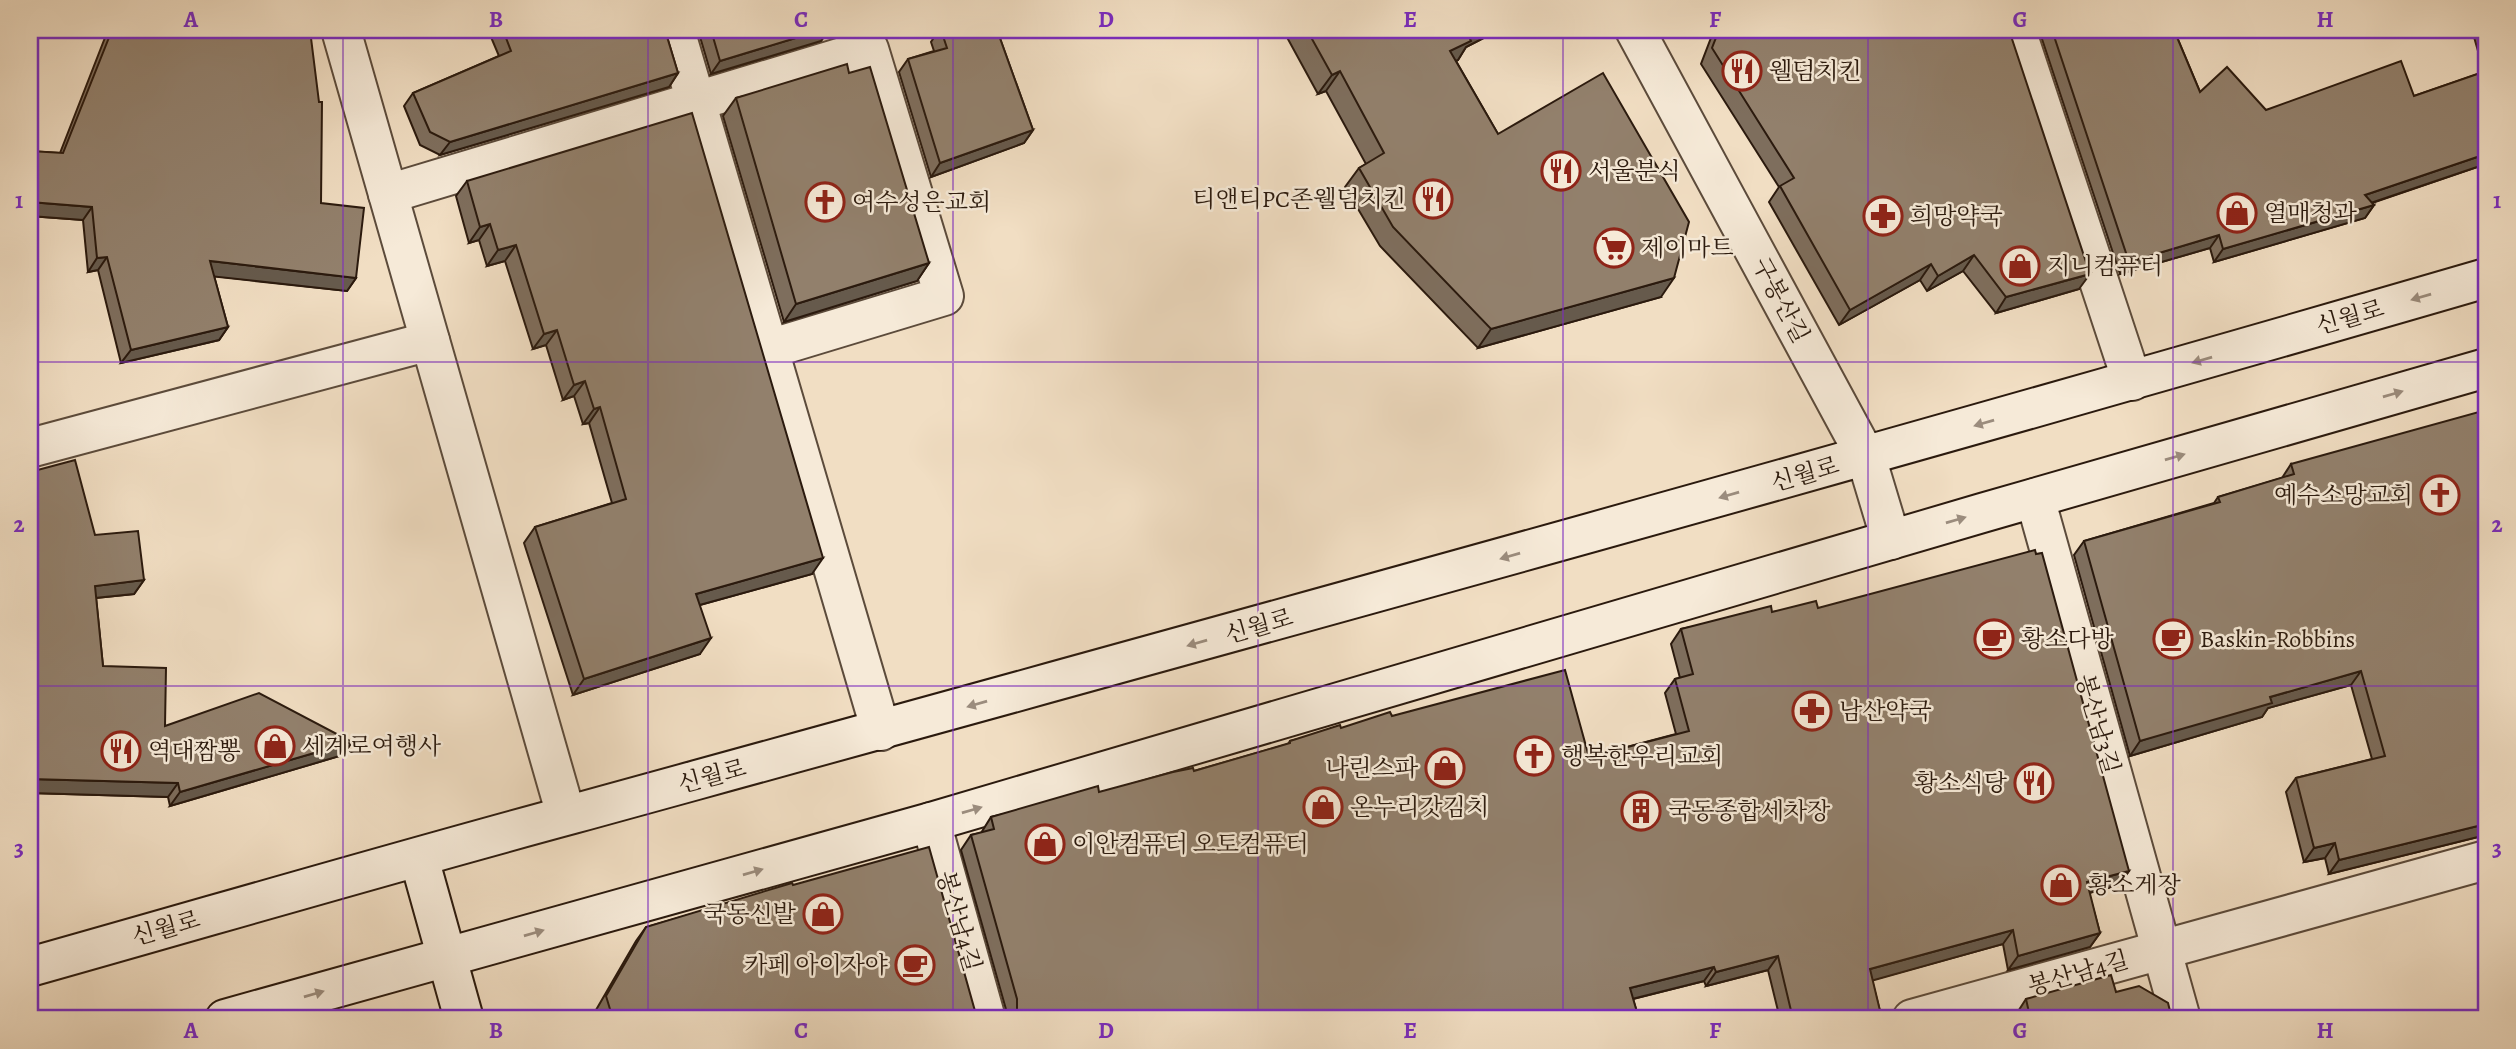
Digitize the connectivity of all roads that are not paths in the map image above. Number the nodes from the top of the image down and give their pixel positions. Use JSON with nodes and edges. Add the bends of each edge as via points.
{"nodes":[{"id":1,"x":341,"y":30,"type":"edge"},
{"id":2,"x":675,"y":30,"type":"edge"},
{"id":3,"x":1635,"y":30,"type":"edge"},
{"id":4,"x":2016,"y":30,"type":"edge"},
{"id":5,"x":695,"y":101,"type":"junction"},
{"id":6,"x":388,"y":194,"type":"junction"},
{"id":7,"x":2486,"y":278,"type":"edge"},
{"id":8,"x":430,"y":341,"type":"junction"},
{"id":9,"x":769,"y":349,"type":"junction"},
{"id":10,"x":2486,"y":368,"type":"edge"},
{"id":11,"x":2132,"y":381,"type":"junction"},
{"id":12,"x":30,"y":448,"type":"edge"},
{"id":13,"x":1866,"y":457,"type":"junction"},
{"id":14,"x":2035,"y":498,"type":"junction"},
{"id":15,"x":1891,"y":540,"type":"junction"},
{"id":16,"x":880,"y":731,"type":"junction"},
{"id":17,"x":566,"y":815,"type":"junction"},
{"id":18,"x":931,"y":822,"type":"junction"},
{"id":19,"x":419,"y":858,"type":"junction"},
{"id":20,"x":2486,"y":860,"type":"edge"},
{"id":21,"x":2162,"y":950,"type":"junction"},
{"id":22,"x":447,"y":957,"type":"junction"},
{"id":23,"x":30,"y":967,"type":"edge"},
{"id":24,"x":225,"y":1019,"type":"edge"},
{"id":25,"x":464,"y":1019,"type":"edge"},
{"id":26,"x":986,"y":1019,"type":"edge"},
{"id":27,"x":1912,"y":1019,"type":"edge"},
{"id":28,"x":2181,"y":1019,"type":"edge"}],
"edges":[{"from":1,"to":6,"type":"street"},
{"from":2,"to":5,"type":"street"},
{"from":3,"to":13,"type":"street","name":"구봉산길"},
{"from":4,"to":11,"type":"street"},
{"from":5,"to":6,"type":"street"},
{"from":5,"to":9,"type":"street"},
{"from":5,"to":9,"type":"street","via":[[869,48],[944,296]]},
{"from":6,"to":8,"type":"street"},
{"from":7,"to":11,"type":"street","name":"신월로","one_way":true},
{"from":8,"to":12,"type":"street"},
{"from":8,"to":17,"type":"street"},
{"from":9,"to":16,"type":"street"},
{"from":14,"to":10,"type":"street","one_way":true},
{"from":11,"to":13,"type":"street","name":"신월로","one_way":true},
{"from":13,"to":15,"type":"street","name":"구봉산길"},
{"from":13,"to":16,"type":"street","name":"신월로","one_way":true},
{"from":15,"to":14,"type":"street","one_way":true},
{"from":14,"to":21,"type":"street","name":"봉산남3길"},
{"from":18,"to":15,"type":"street","one_way":true},
{"from":16,"to":17,"type":"street","name":"신월로"},
{"from":17,"to":19,"type":"street","name":"신월로"},
{"from":22,"to":18,"type":"street","one_way":true},
{"from":18,"to":26,"type":"street","name":"봉산남4길"},
{"from":19,"to":22,"type":"street"},
{"from":19,"to":23,"type":"street","name":"신월로"},
{"from":20,"to":21,"type":"street"},
{"from":21,"to":27,"type":"street","name":"봉산남4길"},
{"from":21,"to":28,"type":"street","name":"봉산남3길"},
{"from":24,"to":22,"type":"street","one_way":true},
{"from":22,"to":25,"type":"street"}]}
